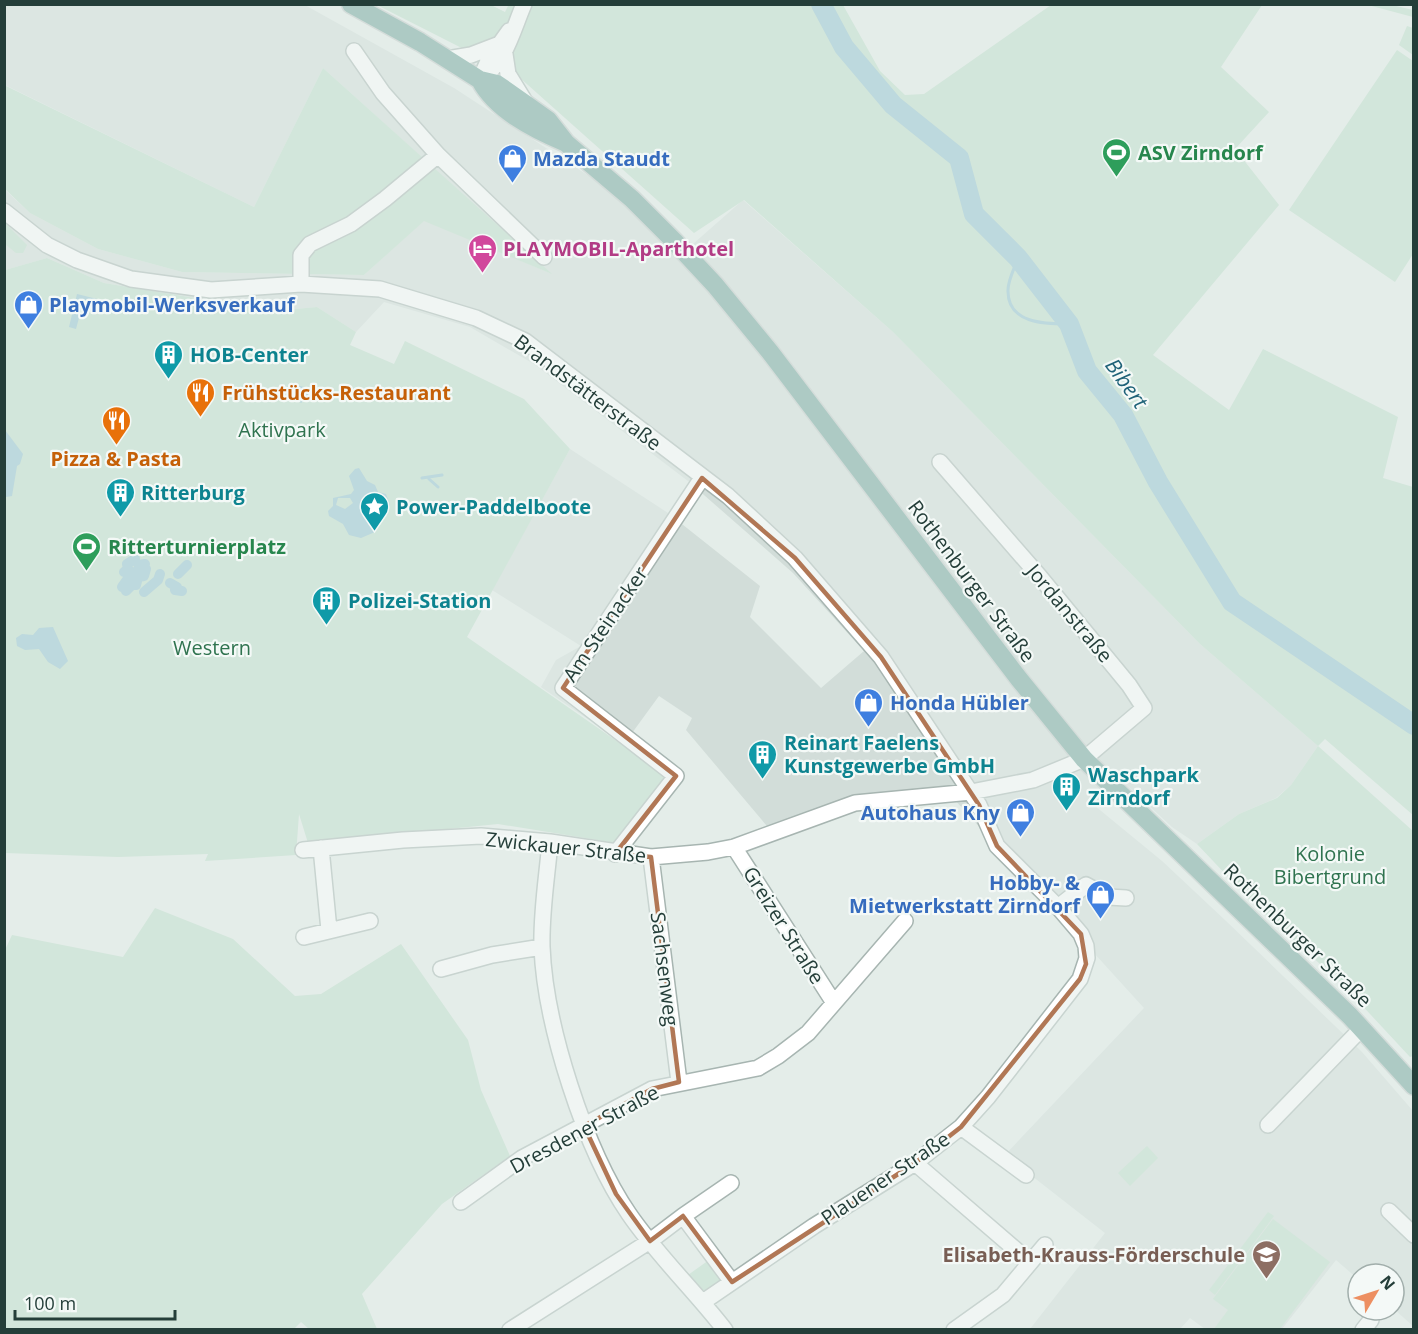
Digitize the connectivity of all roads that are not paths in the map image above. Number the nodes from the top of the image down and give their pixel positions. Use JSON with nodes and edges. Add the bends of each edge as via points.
{"nodes":[{"id":1,"x":351,"y":4,"type":"edge"},
{"id":2,"x":524,"y":4,"type":"edge"},
{"id":3,"x":501,"y":49,"type":"junction"},
{"id":4,"x":354,"y":51,"type":"dead end"},
{"id":5,"x":447,"y":58,"type":"junction"},
{"id":6,"x":480,"y":80,"type":"junction"},
{"id":7,"x":527,"y":105,"type":"junction"},
{"id":8,"x":567,"y":143,"type":"junction"},
{"id":9,"x":438,"y":155,"type":"junction"},
{"id":10,"x":4,"y":211,"type":"edge"},
{"id":11,"x":544,"y":257,"type":"dead end"},
{"id":12,"x":301,"y":284,"type":"junction"},
{"id":13,"x":940,"y":462,"type":"dead end"},
{"id":14,"x":702,"y":478,"type":"junction"},
{"id":15,"x":1084,"y":759,"type":"junction"},
{"id":16,"x":971,"y":792,"type":"junction"},
{"id":17,"x":550,"y":842,"type":"junction"},
{"id":18,"x":734,"y":847,"type":"junction"},
{"id":19,"x":321,"y":848,"type":"junction"},
{"id":20,"x":303,"y":849,"type":"dead end"},
{"id":21,"x":615,"y":854,"type":"junction"},
{"id":22,"x":651,"y":857,"type":"junction"},
{"id":23,"x":1126,"y":898,"type":"dead end"},
{"id":24,"x":1058,"y":907,"type":"junction"},
{"id":25,"x":370,"y":921,"type":"dead end"},
{"id":26,"x":905,"y":921,"type":"dead end"},
{"id":27,"x":329,"y":930,"type":"junction"},
{"id":28,"x":304,"y":937,"type":"dead end"},
{"id":29,"x":542,"y":947,"type":"junction"},
{"id":30,"x":441,"y":969,"type":"dead end"},
{"id":31,"x":834,"y":1003,"type":"junction"},
{"id":32,"x":1361,"y":1029,"type":"junction"},
{"id":33,"x":679,"y":1082,"type":"junction"},
{"id":34,"x":1413,"y":1086,"type":"edge"},
{"id":35,"x":1268,"y":1125,"type":"dead end"},
{"id":36,"x":584,"y":1126,"type":"junction"},
{"id":37,"x":961,"y":1126,"type":"junction"},
{"id":38,"x":915,"y":1163,"type":"junction"},
{"id":39,"x":1026,"y":1175,"type":"dead end"},
{"id":40,"x":731,"y":1184,"type":"dead end"},
{"id":41,"x":461,"y":1202,"type":"dead end"},
{"id":42,"x":1389,"y":1211,"type":"dead end"},
{"id":43,"x":683,"y":1216,"type":"junction"},
{"id":44,"x":1413,"y":1235,"type":"edge"},
{"id":45,"x":650,"y":1241,"type":"junction"},
{"id":46,"x":1045,"y":1245,"type":"dead end"},
{"id":47,"x":1030,"y":1262,"type":"junction"},
{"id":48,"x":732,"y":1282,"type":"junction"},
{"id":49,"x":703,"y":1302,"type":"junction"},
{"id":50,"x":510,"y":1329,"type":"edge"},
{"id":51,"x":725,"y":1329,"type":"edge"},
{"id":52,"x":954,"y":1329,"type":"edge"}],
"edges":[{"from":1,"to":5,"type":"main road","name":"Rothenburger Straße"},
{"from":2,"to":3,"type":"street"},
{"from":3,"to":5,"type":"street"},
{"from":3,"to":6,"type":"street","via":[[492,72]]},
{"from":3,"to":7,"type":"street","via":[[508,74]]},
{"from":4,"to":9,"type":"street","via":[[383,93]]},
{"from":5,"to":6,"type":"main road","name":"Rothenburger Straße"},
{"from":6,"to":7,"type":"main road","name":"Rothenburger Straße","via":[[497,84]]},
{"from":6,"to":8,"type":"main road","name":"Rothenburger Straße","via":[[489,96],[541,132]]},
{"from":7,"to":8,"type":"main road","name":"Rothenburger Straße","via":[[548,120]]},
{"from":8,"to":15,"type":"main road","name":"Rothenburger Straße","via":[[632,200],[722,294]]},
{"from":9,"to":11,"type":"street"},
{"from":9,"to":12,"type":"street","via":[[351,225],[310,244],[301,255]]},
{"from":10,"to":12,"type":"street","name":"Brandstätterstraße","via":[[47,245],[131,279],[211,290]]},
{"from":12,"to":14,"type":"street","name":"Brandstätterstraße","via":[[380,290],[476,318],[525,340]]},
{"from":13,"to":15,"type":"street","name":"Jordanstraße","via":[[1130,685],[1144,708]]},
{"from":14,"to":16,"type":"street","name":"Brandstätterstraße","via":[[728,496],[795,558],[873,648]]},
{"from":14,"to":21,"type":"street","name":"Am Steinacker","via":[[563,688],[676,776]]},
{"from":15,"to":16,"type":"street","name":"Zwickauer Straße","via":[[1033,780]]},
{"from":15,"to":32,"type":"main road","name":"Rothenburger Straße"},
{"from":16,"to":18,"type":"street","name":"Zwickauer Straße","via":[[855,803]]},
{"from":16,"to":24,"type":"street","name":"Plauener Straße","via":[[997,846]]},
{"from":17,"to":19,"type":"street","name":"Zwickauer Straße","via":[[481,836]]},
{"from":17,"to":21,"type":"street","name":"Zwickauer Straße"},
{"from":17,"to":29,"type":"street"},
{"from":18,"to":22,"type":"street","name":"Zwickauer Straße"},
{"from":18,"to":31,"type":"street","name":"Greizer Straße"},
{"from":19,"to":20,"type":"street","name":"Zwickauer Straße"},
{"from":19,"to":27,"type":"street"},
{"from":21,"to":22,"type":"street","name":"Zwickauer Straße"},
{"from":22,"to":33,"type":"street","name":"Sachsenweg"},
{"from":23,"to":24,"type":"street","via":[[1108,897],[1086,885]]},
{"from":24,"to":37,"type":"street","name":"Plauener Straße","via":[[1084,939],[1087,958],[1082,974],[988,1097]]},
{"from":25,"to":27,"type":"street"},
{"from":26,"to":31,"type":"street","name":"Dresdener Straße"},
{"from":27,"to":28,"type":"street"},
{"from":29,"to":30,"type":"street"},
{"from":29,"to":36,"type":"street","via":[[556,1029]]},
{"from":31,"to":33,"type":"street","name":"Dresdener Straße","via":[[808,1033],[758,1068]]},
{"from":32,"to":34,"type":"main road","name":"Rothenburger Straße"},
{"from":32,"to":35,"type":"street","name":"Rothenburger Straße"},
{"from":33,"to":36,"type":"street","name":"Dresdener Straße","via":[[652,1089]]},
{"from":36,"to":41,"type":"street","name":"Dresdener Straße","via":[[522,1158]]},
{"from":36,"to":45,"type":"street","via":[[616,1194]]},
{"from":37,"to":38,"type":"street","name":"Plauener Straße"},
{"from":37,"to":39,"type":"street"},
{"from":38,"to":47,"type":"street"},
{"from":38,"to":48,"type":"street","name":"Plauener Straße"},
{"from":40,"to":43,"type":"street"},
{"from":42,"to":44,"type":"street"},
{"from":43,"to":45,"type":"street"},
{"from":43,"to":48,"type":"street"},
{"from":45,"to":49,"type":"street"},
{"from":45,"to":50,"type":"street"},
{"from":46,"to":47,"type":"street"},
{"from":47,"to":52,"type":"street","via":[[1003,1295]]},
{"from":48,"to":49,"type":"street","name":"Plauener Straße"},
{"from":49,"to":51,"type":"street"}]}
